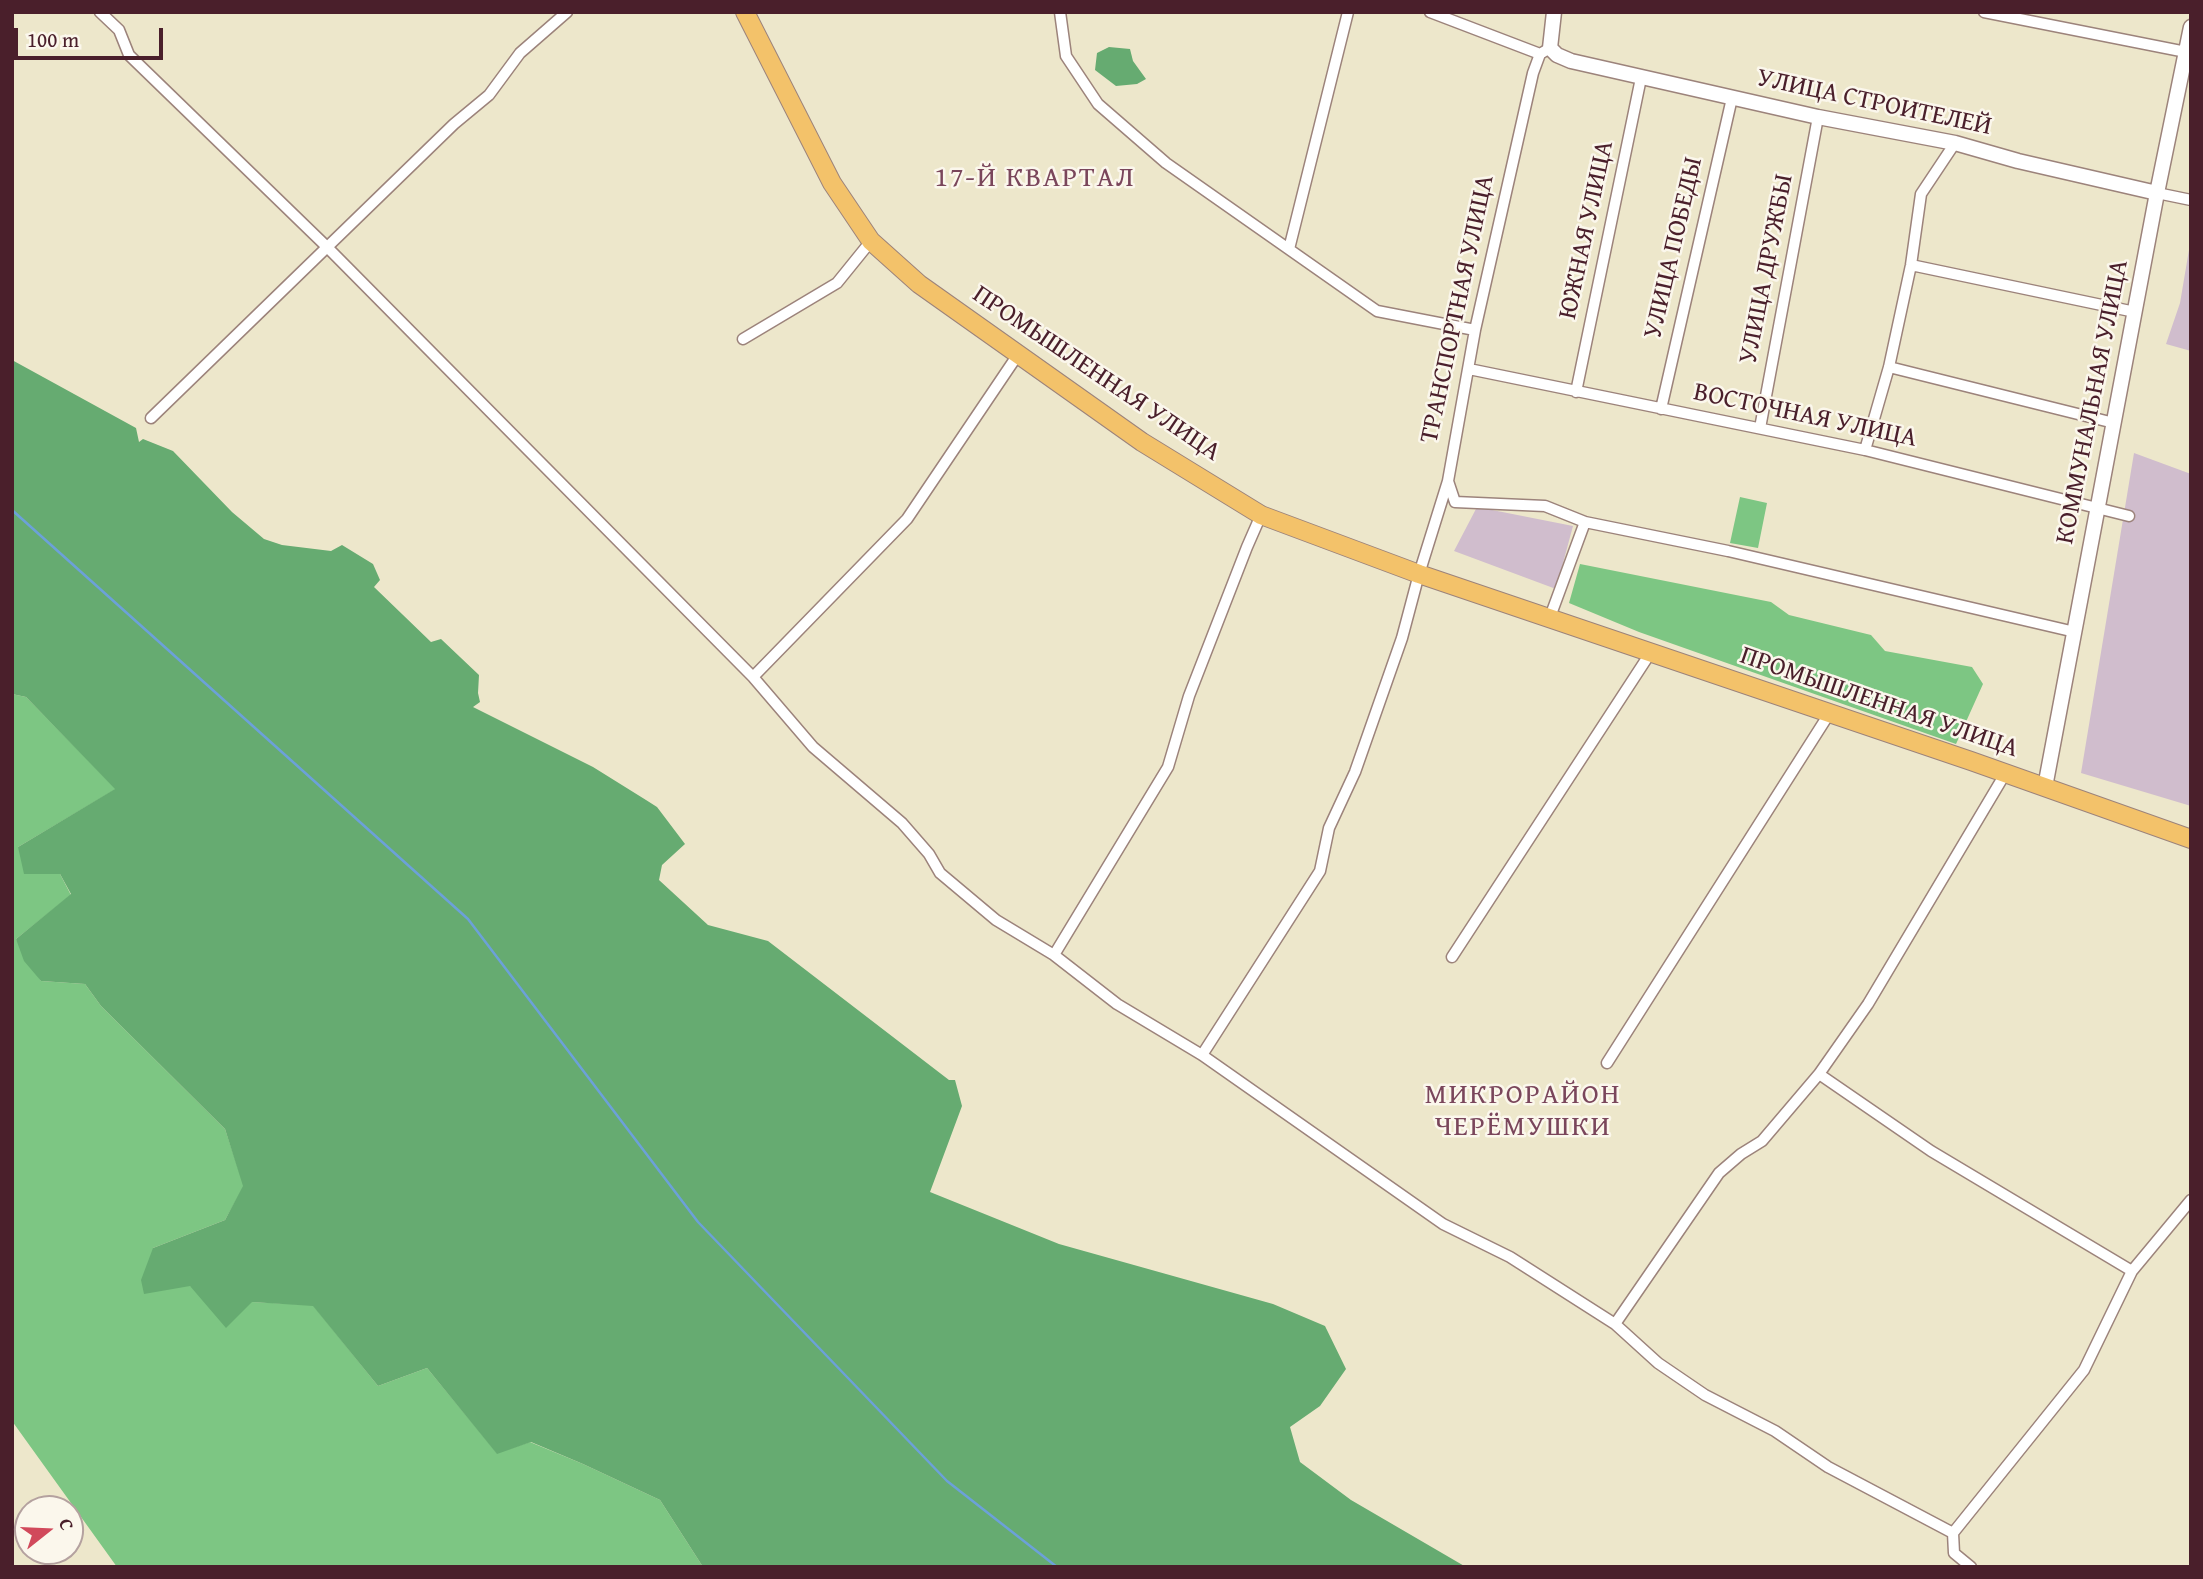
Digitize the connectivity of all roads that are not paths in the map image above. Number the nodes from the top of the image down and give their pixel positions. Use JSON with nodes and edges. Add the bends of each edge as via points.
{"nodes":[{"id":1,"x":100,"y":12,"type":"edge"},
{"id":2,"x":567,"y":12,"type":"edge"},
{"id":3,"x":745,"y":12,"type":"edge"},
{"id":4,"x":1060,"y":12,"type":"edge"},
{"id":5,"x":1348,"y":12,"type":"edge"},
{"id":6,"x":1430,"y":12,"type":"edge"},
{"id":7,"x":1554,"y":12,"type":"edge"},
{"id":8,"x":1984,"y":12,"type":"edge"},
{"id":9,"x":2191,"y":27,"type":"edge"},
{"id":10,"x":1545,"y":51,"type":"junction"},
{"id":11,"x":2188,"y":52,"type":"edge"},
{"id":12,"x":1641,"y":78,"type":"junction"},
{"id":13,"x":1732,"y":98,"type":"junction"},
{"id":14,"x":1818,"y":117,"type":"junction"},
{"id":15,"x":1955,"y":143,"type":"junction"},
{"id":16,"x":2157,"y":193,"type":"junction"},
{"id":17,"x":2191,"y":200,"type":"edge"},
{"id":18,"x":871,"y":241,"type":"junction"},
{"id":19,"x":327,"y":247,"type":"junction"},
{"id":20,"x":1289,"y":249,"type":"junction"},
{"id":21,"x":1911,"y":265,"type":"junction"},
{"id":22,"x":2135,"y":312,"type":"junction"},
{"id":23,"x":1475,"y":330,"type":"junction"},
{"id":24,"x":743,"y":339,"type":"dead end"},
{"id":25,"x":1019,"y":353,"type":"junction"},
{"id":26,"x":1889,"y":367,"type":"junction"},
{"id":27,"x":1469,"y":369,"type":"junction"},
{"id":28,"x":1576,"y":392,"type":"junction"},
{"id":29,"x":1661,"y":409,"type":"junction"},
{"id":30,"x":151,"y":418,"type":"dead end"},
{"id":31,"x":2114,"y":423,"type":"junction"},
{"id":32,"x":1760,"y":428,"type":"junction"},
{"id":33,"x":1865,"y":450,"type":"junction"},
{"id":34,"x":1448,"y":481,"type":"junction"},
{"id":35,"x":2097,"y":508,"type":"junction"},
{"id":36,"x":1261,"y":515,"type":"junction"},
{"id":37,"x":2129,"y":516,"type":"dead end"},
{"id":38,"x":1585,"y":522,"type":"junction"},
{"id":39,"x":1419,"y":574,"type":"junction"},
{"id":40,"x":1550,"y":617,"type":"junction"},
{"id":41,"x":2075,"y":632,"type":"junction"},
{"id":42,"x":1651,"y":652,"type":"junction"},
{"id":43,"x":752,"y":677,"type":"junction"},
{"id":44,"x":1829,"y":713,"type":"junction"},
{"id":45,"x":2006,"y":774,"type":"junction"},
{"id":46,"x":2045,"y":787,"type":"junction"},
{"id":47,"x":2191,"y":839,"type":"edge"},
{"id":48,"x":1054,"y":954,"type":"junction"},
{"id":49,"x":1452,"y":957,"type":"dead end"},
{"id":50,"x":1202,"y":1055,"type":"junction"},
{"id":51,"x":1607,"y":1063,"type":"dead end"},
{"id":52,"x":1819,"y":1074,"type":"junction"},
{"id":53,"x":2191,"y":1200,"type":"edge"},
{"id":54,"x":2132,"y":1271,"type":"junction"},
{"id":55,"x":1615,"y":1324,"type":"junction"},
{"id":56,"x":1953,"y":1533,"type":"junction"},
{"id":57,"x":1971,"y":1567,"type":"edge"}],
"edges":[{"from":1,"to":19,"type":"street","via":[[119,30],[130,55]]},
{"from":2,"to":19,"type":"street","via":[[520,53],[489,95]]},
{"from":3,"to":18,"type":"main road","name":"ПРОМЫШЛЕННАЯ УЛИЦА","via":[[832,183]]},
{"from":4,"to":20,"type":"street","via":[[1066,56],[1098,104],[1166,163]]},
{"from":5,"to":20,"type":"street"},
{"from":6,"to":10,"type":"street"},
{"from":7,"to":10,"type":"street","name":"ТРАНСПОРТНАЯ УЛИЦА"},
{"from":8,"to":11,"type":"street"},
{"from":9,"to":11,"type":"street","name":"КОММУНАЛЬНАЯ УЛИЦА"},
{"from":10,"to":12,"type":"street","name":"УЛИЦА СТРОИТЕЛЕЙ"},
{"from":10,"to":23,"type":"street","name":"ТРАНСПОРТНАЯ УЛИЦА","via":[[1533,72]]},
{"from":11,"to":16,"type":"street","name":"КОММУНАЛЬНАЯ УЛИЦА"},
{"from":12,"to":13,"type":"street","name":"УЛИЦА СТРОИТЕЛЕЙ"},
{"from":12,"to":28,"type":"street","name":"ЮЖНАЯ УЛИЦА"},
{"from":13,"to":14,"type":"street","name":"УЛИЦА СТРОИТЕЛЕЙ"},
{"from":13,"to":29,"type":"street","name":"УЛИЦА ПОБЕДЫ"},
{"from":14,"to":15,"type":"street","name":"УЛИЦА СТРОИТЕЛЕЙ"},
{"from":14,"to":32,"type":"street","name":"УЛИЦА ДРУЖБЫ"},
{"from":15,"to":16,"type":"street","name":"УЛИЦА СТРОИТЕЛЕЙ"},
{"from":15,"to":21,"type":"street","via":[[1921,194]]},
{"from":16,"to":17,"type":"street","name":"УЛИЦА СТРОИТЕЛЕЙ"},
{"from":16,"to":22,"type":"street","name":"КОММУНАЛЬНАЯ УЛИЦА"},
{"from":18,"to":24,"type":"street","via":[[837,283]]},
{"from":18,"to":25,"type":"main road","name":"ПРОМЫШЛЕННАЯ УЛИЦА","via":[[919,284]]},
{"from":19,"to":30,"type":"street"},
{"from":19,"to":43,"type":"street"},
{"from":20,"to":23,"type":"street","via":[[1377,311]]},
{"from":21,"to":22,"type":"street"},
{"from":21,"to":26,"type":"street"},
{"from":22,"to":31,"type":"street","name":"КОММУНАЛЬНАЯ УЛИЦА"},
{"from":23,"to":27,"type":"street","name":"ТРАНСПОРТНАЯ УЛИЦА"},
{"from":25,"to":36,"type":"main road","name":"ПРОМЫШЛЕННАЯ УЛИЦА","via":[[1142,442]]},
{"from":25,"to":43,"type":"street","via":[[907,519]]},
{"from":26,"to":31,"type":"street"},
{"from":26,"to":33,"type":"street"},
{"from":27,"to":28,"type":"street","name":"ВОСТОЧНАЯ УЛИЦА"},
{"from":27,"to":34,"type":"street","name":"ТРАНСПОРТНАЯ УЛИЦА"},
{"from":28,"to":29,"type":"street","name":"ВОСТОЧНАЯ УЛИЦА"},
{"from":29,"to":32,"type":"street","name":"ВОСТОЧНАЯ УЛИЦА"},
{"from":31,"to":35,"type":"street","name":"КОММУНАЛЬНАЯ УЛИЦА"},
{"from":32,"to":33,"type":"street","name":"ВОСТОЧНАЯ УЛИЦА"},
{"from":33,"to":35,"type":"street","name":"ВОСТОЧНАЯ УЛИЦА"},
{"from":34,"to":38,"type":"street","via":[[1455,502],[1545,506]]},
{"from":34,"to":39,"type":"street","name":"ТРАНСПОРТНАЯ УЛИЦА"},
{"from":35,"to":37,"type":"street","name":"ВОСТОЧНАЯ УЛИЦА"},
{"from":35,"to":41,"type":"street","name":"КОММУНАЛЬНАЯ УЛИЦА"},
{"from":36,"to":39,"type":"main road","name":"ПРОМЫШЛЕННАЯ УЛИЦА"},
{"from":36,"to":48,"type":"street","via":[[1189,696],[1168,767]]},
{"from":38,"to":40,"type":"street"},
{"from":38,"to":41,"type":"street"},
{"from":39,"to":40,"type":"main road","name":"ПРОМЫШЛЕННАЯ УЛИЦА"},
{"from":39,"to":50,"type":"street","name":"ТРАНСПОРТНАЯ УЛИЦА","via":[[1359,760],[1329,828],[1320,871]]},
{"from":40,"to":42,"type":"main road","name":"ПРОМЫШЛЕННАЯ УЛИЦА"},
{"from":41,"to":46,"type":"street","name":"КОММУНАЛЬНАЯ УЛИЦА"},
{"from":42,"to":44,"type":"main road","name":"ПРОМЫШЛЕННАЯ УЛИЦА"},
{"from":42,"to":49,"type":"street"},
{"from":43,"to":48,"type":"street","via":[[813,747],[902,823],[940,873],[996,920]]},
{"from":44,"to":45,"type":"main road","name":"ПРОМЫШЛЕННАЯ УЛИЦА"},
{"from":44,"to":51,"type":"street"},
{"from":45,"to":46,"type":"main road","name":"ПРОМЫШЛЕННАЯ УЛИЦА"},
{"from":45,"to":52,"type":"street","via":[[1868,1004]]},
{"from":46,"to":47,"type":"main road","name":"ПРОМЫШЛЕННАЯ УЛИЦА"},
{"from":48,"to":50,"type":"street","via":[[1117,1004]]},
{"from":50,"to":55,"type":"street","via":[[1443,1224],[1510,1257]]},
{"from":52,"to":54,"type":"street","via":[[1931,1151]]},
{"from":52,"to":55,"type":"street","via":[[1762,1141],[1719,1173]]},
{"from":53,"to":54,"type":"street"},
{"from":54,"to":56,"type":"street","via":[[2084,1370]]},
{"from":55,"to":56,"type":"street","via":[[1658,1363],[1705,1395]]},
{"from":56,"to":57,"type":"street","via":[[1954,1553]]}]}
